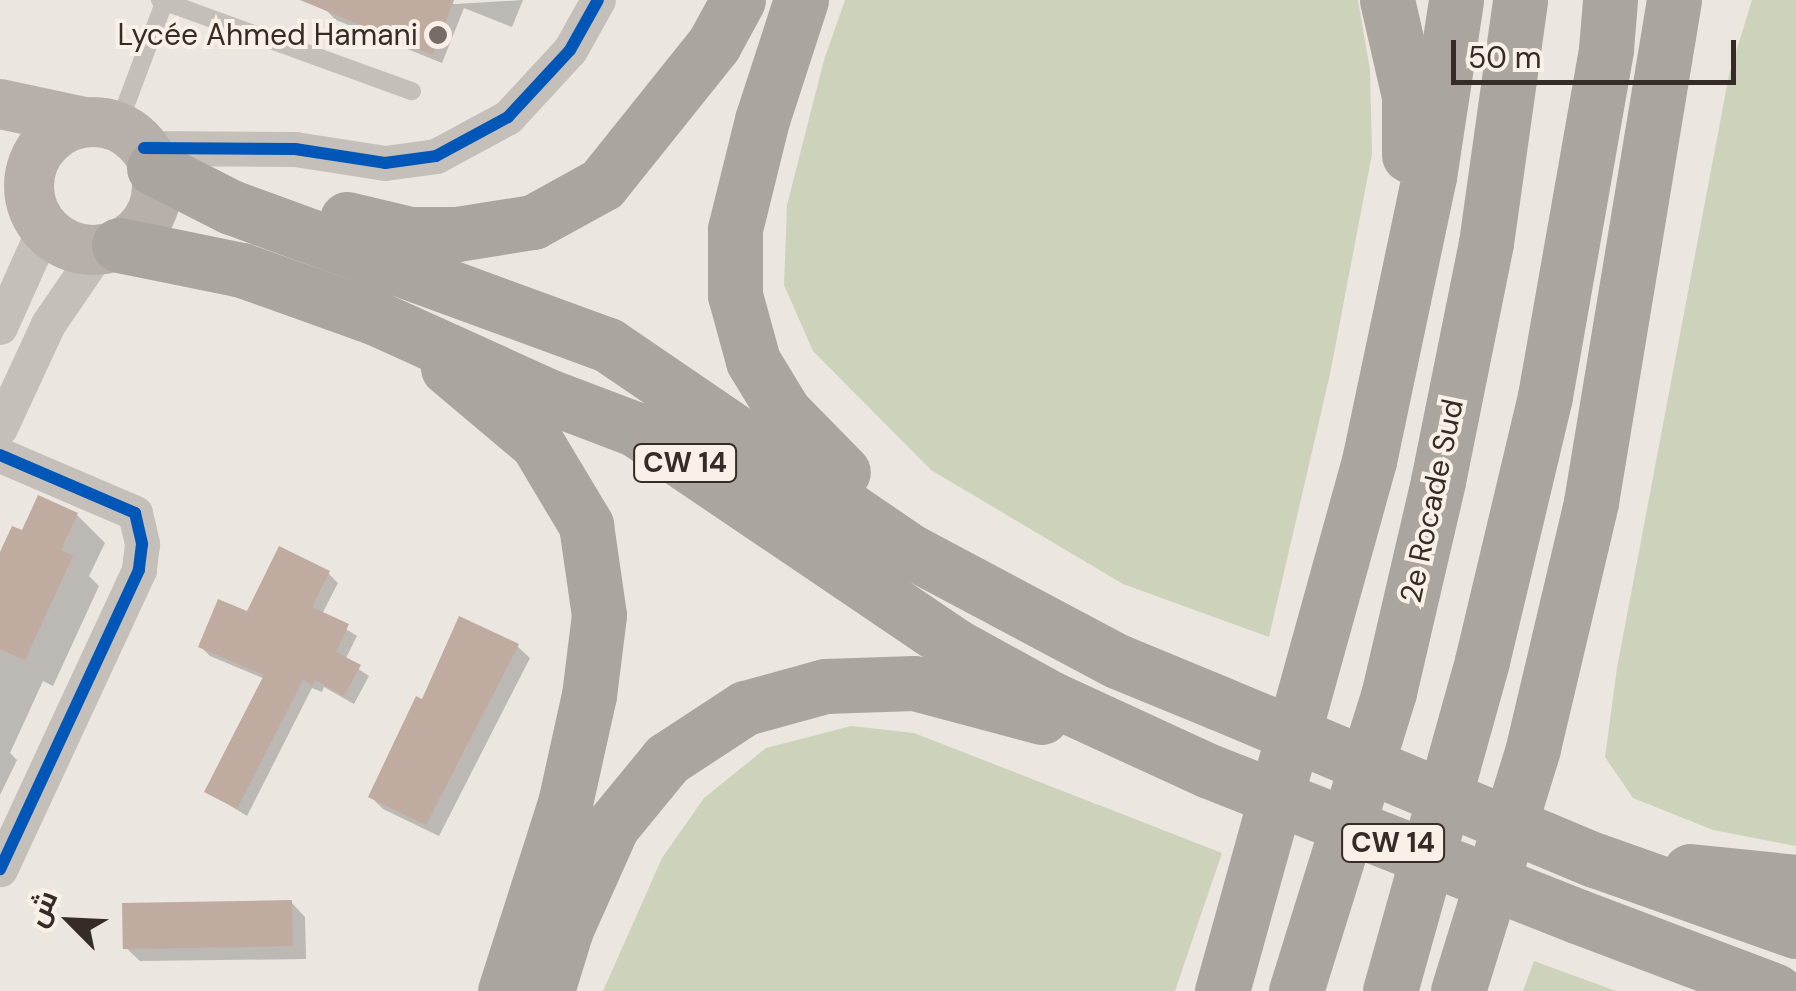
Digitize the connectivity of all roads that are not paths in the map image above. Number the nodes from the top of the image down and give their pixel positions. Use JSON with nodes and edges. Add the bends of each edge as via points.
{"nodes":[{"id":1,"x":598,"y":0,"type":"edge"},
{"id":2,"x":738,"y":0,"type":"edge"},
{"id":3,"x":801,"y":0,"type":"edge"},
{"id":4,"x":1387,"y":0,"type":"edge"},
{"id":5,"x":1456,"y":0,"type":"edge"},
{"id":6,"x":1520,"y":0,"type":"edge"},
{"id":7,"x":1610,"y":0,"type":"edge"},
{"id":8,"x":1674,"y":0,"type":"edge"},
{"id":9,"x":1696,"y":0,"type":"edge"},
{"id":10,"x":163,"y":1,"type":"edge"},
{"id":11,"x":412,"y":91,"type":"dead end"},
{"id":12,"x":0,"y":104,"type":"edge"},
{"id":13,"x":137,"y":149,"type":"junction"},
{"id":14,"x":25,"y":211,"type":"edge"},
{"id":15,"x":109,"y":248,"type":"junction"},
{"id":16,"x":0,"y":327,"type":"edge"},
{"id":17,"x":410,"y":332,"type":"junction"},
{"id":18,"x":0,"y":428,"type":"edge"},
{"id":19,"x":0,"y":454,"type":"edge"},
{"id":20,"x":1591,"y":502,"type":"junction"},
{"id":21,"x":1338,"y":578,"type":"junction"},
{"id":22,"x":1117,"y":661,"type":"junction"},
{"id":23,"x":1160,"y":748,"type":"junction"},
{"id":24,"x":1595,"y":860,"type":"junction"},
{"id":25,"x":0,"y":868,"type":"edge"},
{"id":26,"x":1796,"y":882,"type":"edge"},
{"id":27,"x":1796,"y":931,"type":"edge"},
{"id":28,"x":1756,"y":986,"type":"edge"},
{"id":29,"x":505,"y":991,"type":"edge"},
{"id":30,"x":547,"y":991,"type":"edge"},
{"id":31,"x":1222,"y":991,"type":"edge"},
{"id":32,"x":1296,"y":991,"type":"edge"},
{"id":33,"x":1390,"y":991,"type":"edge"},
{"id":34,"x":1458,"y":991,"type":"edge"}],
"edges":[{"from":1,"to":13,"type":"street","via":[[570,50],[508,117],[436,156],[385,163],[295,149]]},
{"from":2,"to":13,"type":"highway","via":[[714,44],[602,184],[533,222],[410,234]]},
{"from":3,"to":22,"type":"highway","via":[[735,229],[735,295],[753,361],[784,412],[822,455],[901,517]]},
{"from":4,"to":21,"type":"highway","via":[[1408,96],[1409,177]]},
{"from":5,"to":21,"type":"highway","via":[[1425,196]]},
{"from":6,"to":32,"type":"highway","name":"2e Rocade Sud","via":[[1486,242],[1434,500],[1389,692]]},
{"from":7,"to":33,"type":"highway","via":[[1545,396],[1482,662]]},
{"from":8,"to":20,"type":"highway"},
{"from":9,"to":20,"type":"highway"},
{"from":10,"to":11,"type":"lane"},
{"from":10,"to":13,"type":"lane"},
{"from":12,"to":13,"type":"main road","number":"CW 14"},
{"from":13,"to":14,"type":"main road","via":[[63,129],[33,162]]},
{"from":13,"to":15,"type":"main road","via":[[157,190],[151,214],[138,232]]},
{"from":13,"to":22,"type":"highway","number":"CW 14","via":[[231,207],[608,345],[912,552]]},
{"from":14,"to":15,"type":"main road","via":[[61,242]]},
{"from":14,"to":16,"type":"street"},
{"from":15,"to":17,"type":"highway","number":"CW 14","via":[[242,270]]},
{"from":15,"to":18,"type":"street","via":[[48,324]]},
{"from":17,"to":23,"type":"highway","number":"CW 14","via":[[635,429],[954,645]]},
{"from":17,"to":29,"type":"highway","via":[[536,442],[586,525],[599,615],[565,803]]},
{"from":19,"to":25,"type":"street","via":[[135,514],[142,544],[139,570]]},
{"from":20,"to":34,"type":"highway","via":[[1533,748]]},
{"from":21,"to":31,"type":"highway"},
{"from":22,"to":24,"type":"highway","number":"CW 14","bridge":true},
{"from":23,"to":28,"type":"highway","number":"CW 14","bridge":true},
{"from":23,"to":30,"type":"highway","via":[[914,683],[825,686],[746,708],[667,759],[612,826],[566,928]]},
{"from":24,"to":26,"type":"highway"},
{"from":24,"to":27,"type":"highway","number":"CW 14"}]}
